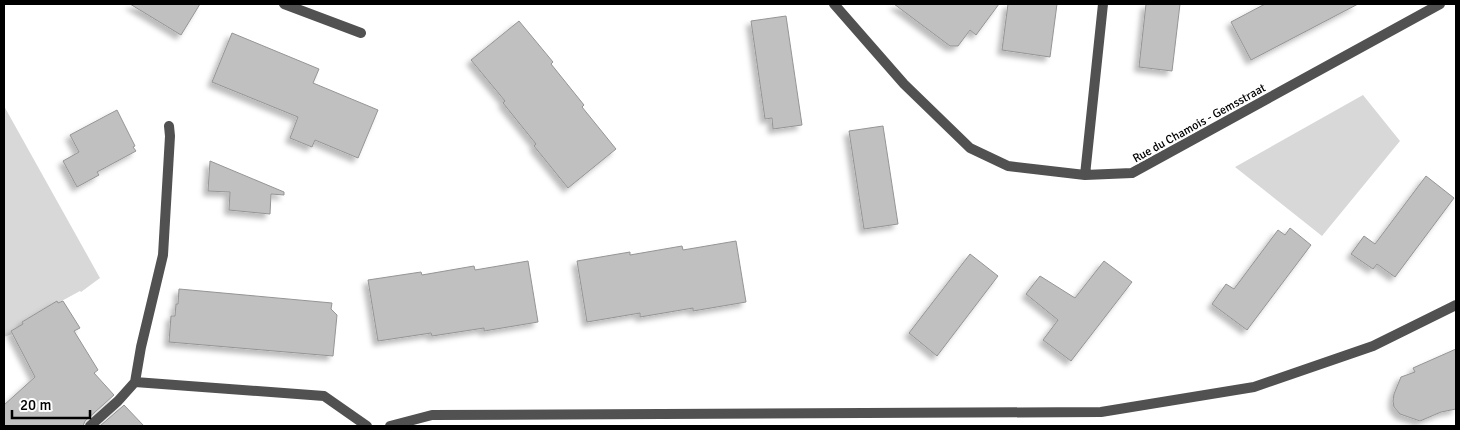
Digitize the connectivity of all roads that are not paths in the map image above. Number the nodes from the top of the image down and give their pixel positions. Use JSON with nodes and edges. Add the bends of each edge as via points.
{"nodes":[{"id":1,"x":284,"y":4,"type":"edge"},
{"id":2,"x":834,"y":4,"type":"edge"},
{"id":3,"x":1103,"y":4,"type":"edge"},
{"id":4,"x":1440,"y":4,"type":"edge"},
{"id":5,"x":361,"y":33,"type":"dead end"},
{"id":6,"x":169,"y":126,"type":"dead end"},
{"id":7,"x":1085,"y":175,"type":"junction"},
{"id":8,"x":1456,"y":305,"type":"edge"},
{"id":9,"x":135,"y":382,"type":"junction"},
{"id":10,"x":90,"y":426,"type":"edge"},
{"id":11,"x":366,"y":426,"type":"edge"},
{"id":12,"x":390,"y":426,"type":"edge"}],
"edges":[{"from":1,"to":5,"type":"street"},
{"from":2,"to":7,"type":"street","name":"Rue du Chamois - Gemsstraat","via":[[904,84],[970,148],[1008,166]]},
{"from":3,"to":7,"type":"street"},
{"from":4,"to":7,"type":"street","name":"Rue du Chamois - Gemsstraat","via":[[1132,174]]},
{"from":6,"to":9,"type":"street","via":[[163,255],[140,347]]},
{"from":8,"to":12,"type":"street","via":[[1373,346],[1254,387],[1101,412],[432,415]]},
{"from":9,"to":10,"type":"street"},
{"from":9,"to":11,"type":"street","via":[[324,396]]}]}
